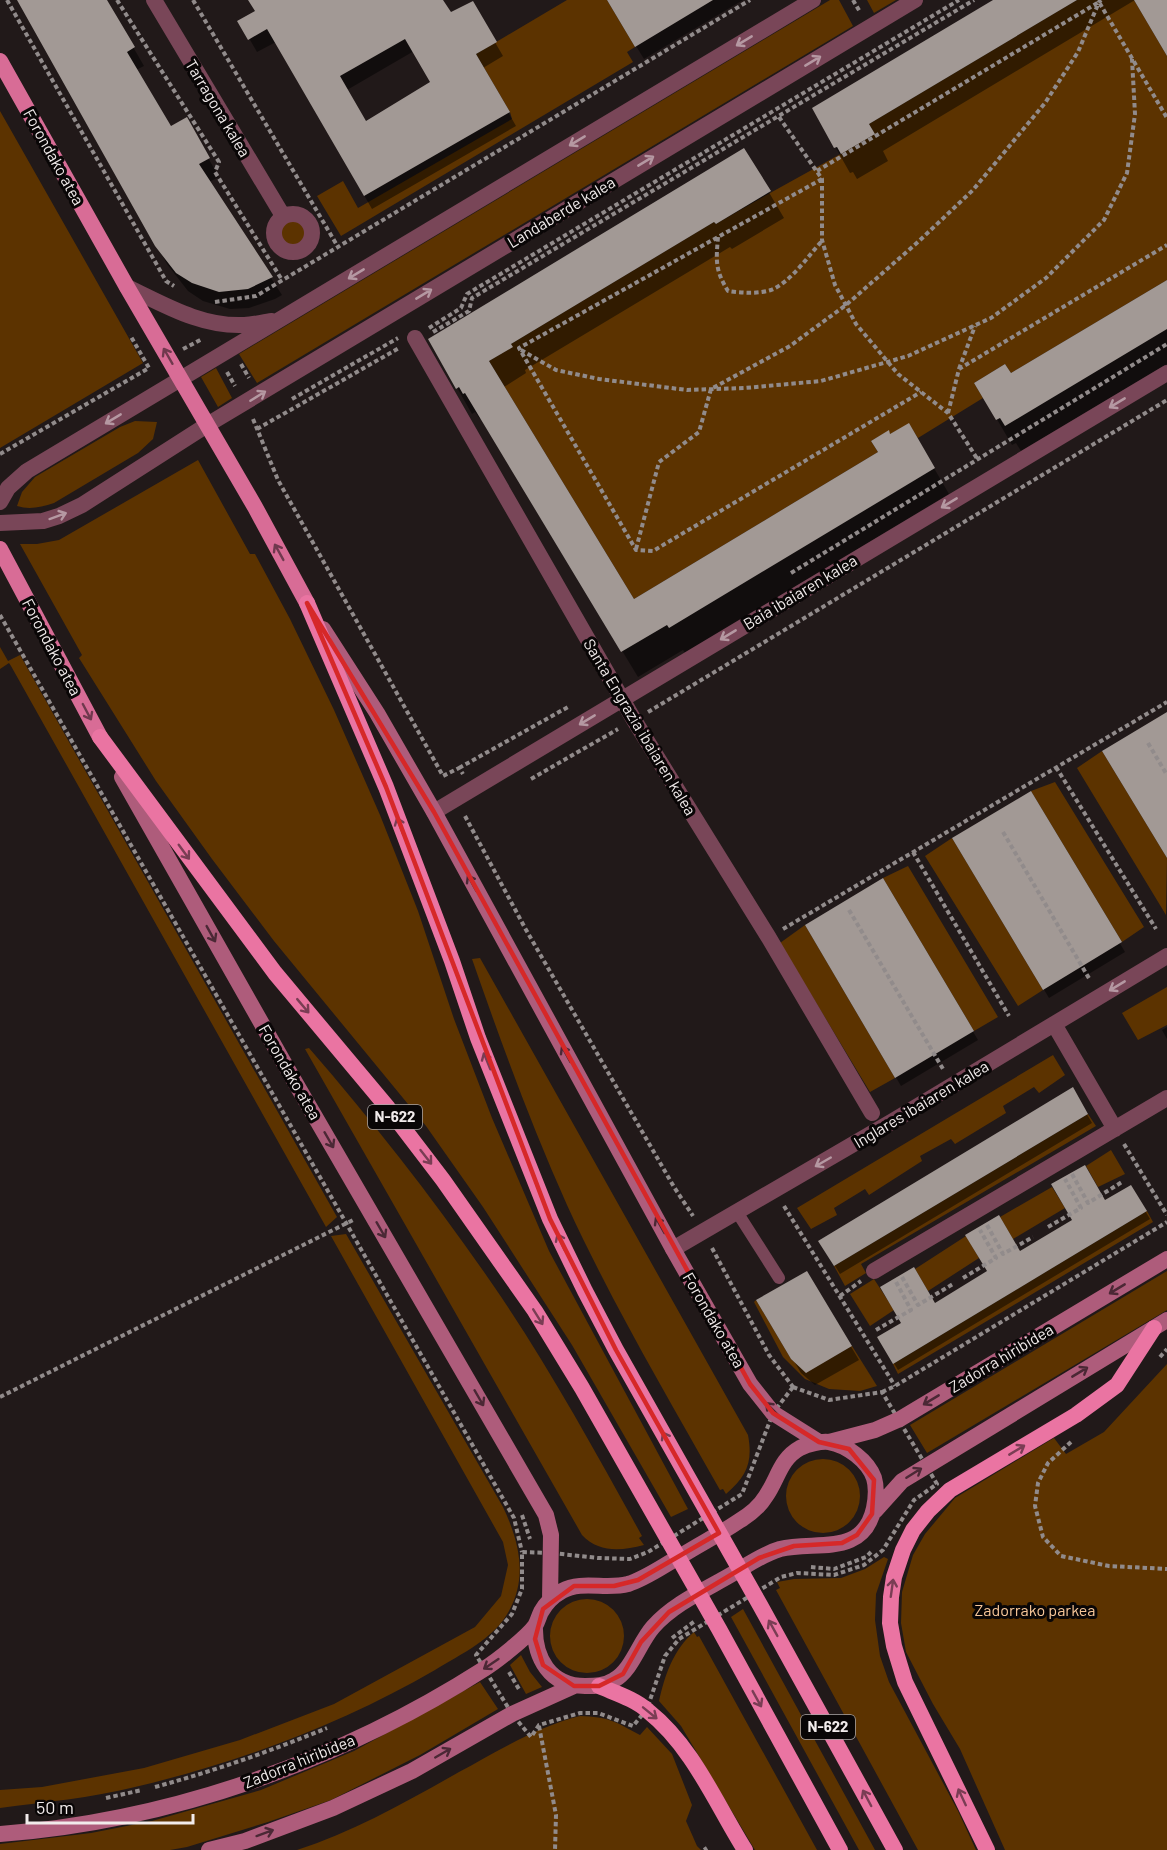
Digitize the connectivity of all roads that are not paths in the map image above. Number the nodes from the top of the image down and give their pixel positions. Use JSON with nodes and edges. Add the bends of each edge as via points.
{"nodes":[{"id":1,"x":154,"y":0,"type":"edge"},
{"id":2,"x":813,"y":0,"type":"edge"},
{"id":3,"x":915,"y":0,"type":"edge"},
{"id":4,"x":0,"y":61,"type":"edge"},
{"id":5,"x":283,"y":216,"type":"dead end"},
{"id":6,"x":128,"y":287,"type":"junction"},
{"id":7,"x":279,"y":320,"type":"junction"},
{"id":8,"x":415,"y":338,"type":"road end"},
{"id":9,"x":1167,"y":373,"type":"edge"},
{"id":10,"x":181,"y":379,"type":"junction"},
{"id":11,"x":207,"y":425,"type":"junction"},
{"id":12,"x":0,"y":502,"type":"edge"},
{"id":13,"x":0,"y":523,"type":"edge"},
{"id":14,"x":0,"y":549,"type":"edge"},
{"id":15,"x":307,"y":603,"type":"junction"},
{"id":16,"x":622,"y":699,"type":"junction"},
{"id":17,"x":100,"y":737,"type":"junction"},
{"id":18,"x":434,"y":812,"type":"junction"},
{"id":19,"x":1167,"y":956,"type":"edge"},
{"id":20,"x":1054,"y":1024,"type":"junction"},
{"id":21,"x":1167,"y":1098,"type":"edge"},
{"id":22,"x":872,"y":1113,"type":"dead end"},
{"id":23,"x":1115,"y":1129,"type":"junction"},
{"id":24,"x":737,"y":1212,"type":"junction"},
{"id":25,"x":673,"y":1249,"type":"junction"},
{"id":26,"x":1167,"y":1259,"type":"edge"},
{"id":27,"x":884,"y":1265,"type":"road end"},
{"id":28,"x":779,"y":1278,"type":"dead end"},
{"id":29,"x":1161,"y":1324,"type":"edge"},
{"id":30,"x":824,"y":1442,"type":"junction"},
{"id":31,"x":872,"y":1514,"type":"junction"},
{"id":32,"x":550,"y":1600,"type":"junction"},
{"id":33,"x":535,"y":1626,"type":"junction"},
{"id":34,"x":574,"y":1686,"type":"junction"},
{"id":35,"x":599,"y":1686,"type":"junction"},
{"id":36,"x":0,"y":1834,"type":"edge"},
{"id":37,"x":209,"y":1850,"type":"edge"},
{"id":38,"x":745,"y":1850,"type":"edge"},
{"id":39,"x":840,"y":1850,"type":"edge"},
{"id":40,"x":895,"y":1850,"type":"edge"},
{"id":41,"x":987,"y":1850,"type":"edge"}],
"edges":[{"from":1,"to":5,"type":"street","name":"Tarragona kalea"},
{"from":2,"to":7,"type":"street","one_way":true},
{"from":11,"to":3,"type":"street","name":"Landaberde kalea","one_way":true},
{"from":4,"to":6,"type":"main road","name":"Forondako atea"},
{"from":6,"to":7,"type":"street","via":[[207,322],[245,325]]},
{"from":10,"to":6,"type":"main road","name":"Forondako atea","one_way":true},
{"from":7,"to":10,"type":"street"},
{"from":8,"to":16,"type":"street","name":"Santa Engrazia ibaiaren kalea"},
{"from":9,"to":16,"type":"street","name":"Baia ibaiaren kalea","one_way":true},
{"from":10,"to":11,"type":"main road","name":"Forondako atea"},
{"from":10,"to":12,"type":"street","one_way":true,"via":[[27,471],[8,488]]},
{"from":13,"to":11,"type":"street","one_way":true,"via":[[59,516]]},
{"from":15,"to":11,"type":"main road","name":"Forondako atea","one_way":true},
{"from":14,"to":17,"type":"main road","name":"Forondako atea","one_way":true},
{"from":15,"to":18,"type":"main road","name":"Forondako atea"},
{"from":40,"to":15,"type":"highway","number":"N-622","one_way":true,"via":[[590,1301],[550,1219],[386,788]]},
{"from":16,"to":18,"type":"street","name":"Baia ibaiaren kalea","one_way":true},
{"from":16,"to":22,"type":"street","name":"Santa Engrazia ibaiaren kalea"},
{"from":17,"to":32,"type":"main road","name":"Forondako atea","one_way":true,"via":[[546,1515],[551,1535]]},
{"from":17,"to":39,"type":"highway","number":"N-622","one_way":true,"via":[[275,973],[443,1180],[535,1311],[719,1629]]},
{"from":25,"to":18,"type":"main road","name":"Forondako atea","one_way":true},
{"from":19,"to":20,"type":"street","name":"Inglares ibaiaren kalea","one_way":true},
{"from":20,"to":23,"type":"street"},
{"from":20,"to":24,"type":"street","name":"Inglares ibaiaren kalea","one_way":true},
{"from":21,"to":23,"type":"street"},
{"from":23,"to":27,"type":"street"},
{"from":24,"to":25,"type":"street","name":"Inglares ibaiaren kalea"},
{"from":24,"to":28,"type":"lane"},
{"from":30,"to":25,"type":"main road","name":"Forondako atea","one_way":true,"via":[[773,1413],[750,1384]]},
{"from":26,"to":30,"type":"main road","name":"Zadorra hiribidea","one_way":true,"via":[[900,1419],[875,1430]]},
{"from":31,"to":29,"type":"main road","one_way":true,"via":[[902,1481]]},
{"from":41,"to":29,"type":"highway","one_way":true,"via":[[905,1682],[890,1623],[894,1577],[913,1530],[950,1490],[1076,1415],[1116,1385]]},
{"from":30,"to":31,"type":"main road","name":"Forondako atea","via":[[849,1449],[868,1467],[876,1495]]},
{"from":30,"to":32,"type":"main road","name":"Zadorra hiribidea","via":[[801,1448],[786,1459],[767,1495],[740,1521],[658,1569],[627,1584],[574,1586]]},
{"from":31,"to":35,"type":"main road","via":[[857,1535],[842,1543],[777,1550],[669,1612],[641,1642],[623,1674]]},
{"from":32,"to":33,"type":"main road","name":"Zadorra hiribidea"},
{"from":33,"to":34,"type":"main road","via":[[536,1646],[543,1665],[559,1680]]},
{"from":33,"to":36,"type":"main road","name":"Zadorra hiribidea","one_way":true,"via":[[484,1670],[413,1710],[339,1747],[251,1782],[149,1812]]},
{"from":34,"to":35,"type":"main road"},
{"from":37,"to":34,"type":"main road","one_way":true,"via":[[245,1841],[333,1808],[412,1771],[512,1714]]},
{"from":35,"to":38,"type":"highway","one_way":true,"via":[[647,1709],[666,1727],[688,1752]]}]}
